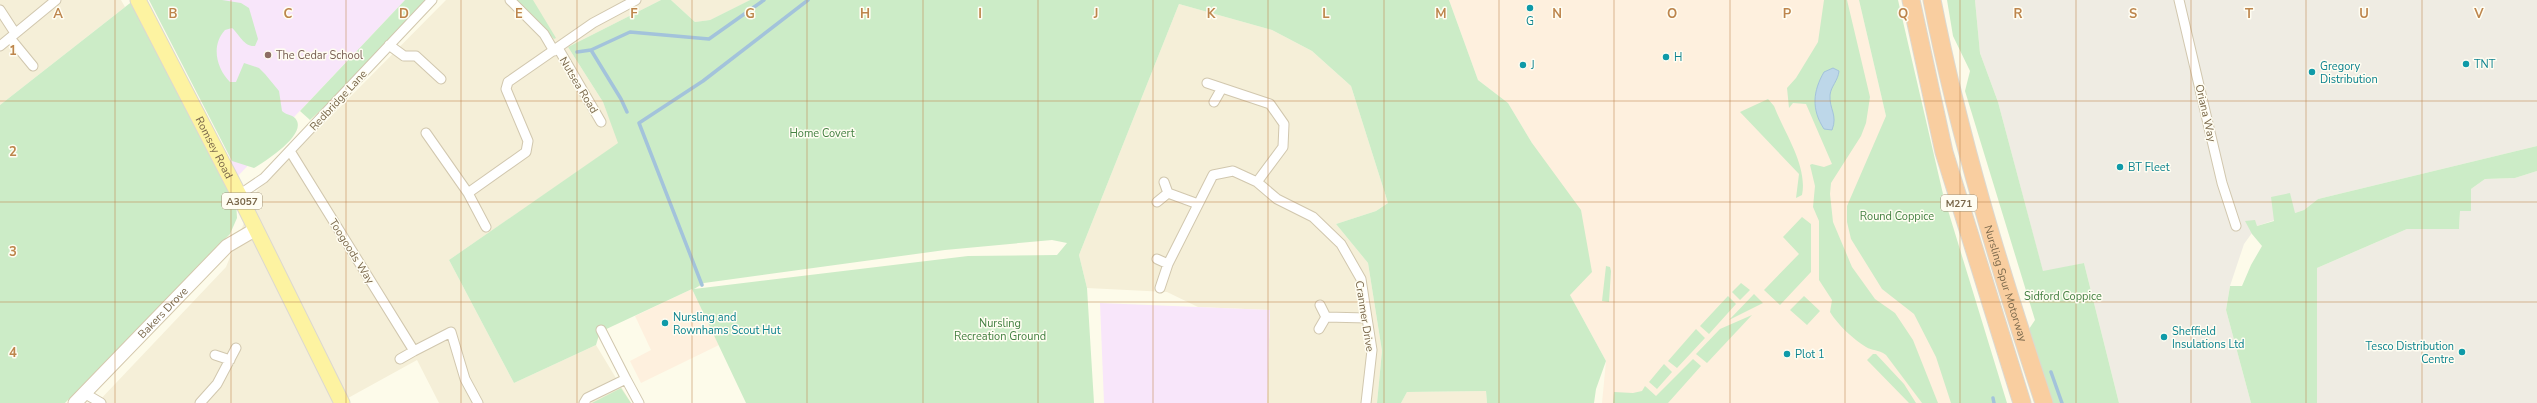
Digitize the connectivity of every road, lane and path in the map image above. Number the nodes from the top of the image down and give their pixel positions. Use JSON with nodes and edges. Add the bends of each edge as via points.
{"nodes":[{"id":1,"x":56,"y":0,"type":"edge"},
{"id":2,"x":138,"y":0,"type":"edge"},
{"id":3,"x":432,"y":0,"type":"edge"},
{"id":4,"x":510,"y":0,"type":"edge"},
{"id":5,"x":1911,"y":0,"type":"edge"},
{"id":6,"x":1932,"y":0,"type":"edge"},
{"id":7,"x":2179,"y":0,"type":"edge"},
{"id":8,"x":633,"y":1,"type":"edge"},
{"id":9,"x":0,"y":10,"type":"edge"},
{"id":10,"x":13,"y":35,"type":"junction"},
{"id":11,"x":389,"y":45,"type":"junction"},
{"id":12,"x":0,"y":46,"type":"edge"},
{"id":13,"x":556,"y":49,"type":"junction"},
{"id":14,"x":33,"y":66,"type":"dead end"},
{"id":15,"x":441,"y":79,"type":"dead end"},
{"id":16,"x":1207,"y":83,"type":"dead end"},
{"id":17,"x":1222,"y":88,"type":"junction"},
{"id":18,"x":1214,"y":102,"type":"dead end"},
{"id":19,"x":601,"y":122,"type":"dead end"},
{"id":20,"x":426,"y":133,"type":"dead end"},
{"id":21,"x":290,"y":151,"type":"junction"},
{"id":22,"x":1164,"y":182,"type":"dead end"},
{"id":23,"x":1257,"y":182,"type":"junction"},
{"id":24,"x":468,"y":193,"type":"junction"},
{"id":25,"x":1168,"y":193,"type":"junction"},
{"id":26,"x":239,"y":195,"type":"junction"},
{"id":27,"x":1157,"y":202,"type":"dead end"},
{"id":28,"x":1198,"y":204,"type":"junction"},
{"id":29,"x":2236,"y":226,"type":"dead end"},
{"id":30,"x":486,"y":227,"type":"dead end"},
{"id":31,"x":256,"y":228,"type":"junction"},
{"id":32,"x":1157,"y":260,"type":"dead end"},
{"id":33,"x":1168,"y":264,"type":"junction"},
{"id":34,"x":1160,"y":288,"type":"dead end"},
{"id":35,"x":1320,"y":305,"type":"dead end"},
{"id":36,"x":1326,"y":317,"type":"junction"},
{"id":37,"x":1367,"y":318,"type":"junction"},
{"id":38,"x":1319,"y":329,"type":"dead end"},
{"id":39,"x":601,"y":330,"type":"dead end"},
{"id":40,"x":236,"y":348,"type":"dead end"},
{"id":41,"x":414,"y":351,"type":"junction"},
{"id":42,"x":215,"y":355,"type":"dead end"},
{"id":43,"x":400,"y":359,"type":"dead end"},
{"id":44,"x":230,"y":360,"type":"junction"},
{"id":45,"x":626,"y":379,"type":"junction"},
{"id":46,"x":80,"y":398,"type":"edge"},
{"id":47,"x":101,"y":403,"type":"edge"},
{"id":48,"x":200,"y":403,"type":"edge"},
{"id":49,"x":342,"y":403,"type":"edge"},
{"id":50,"x":478,"y":403,"type":"edge"},
{"id":51,"x":584,"y":403,"type":"edge"},
{"id":52,"x":639,"y":403,"type":"edge"},
{"id":53,"x":1366,"y":403,"type":"edge"},
{"id":54,"x":2022,"y":403,"type":"edge"},
{"id":55,"x":2044,"y":403,"type":"edge"}],
"edges":[{"from":1,"to":10,"type":"street"},
{"from":2,"to":26,"type":"main road","name":"Romsey Road","number":"A3057"},
{"from":3,"to":11,"type":"street","name":"Redbridge Lane"},
{"from":4,"to":13,"type":"street","name":"Nutsea Road"},
{"from":5,"to":54,"type":"highway","name":"Nursling Spur Motorway","number":"M271","via":[[1944,152]]},
{"from":6,"to":55,"type":"highway","name":"Nursling Spur Motorway","number":"M271","via":[[1978,195]]},
{"from":7,"to":29,"type":"street","name":"Oriana Way","via":[[2222,183]]},
{"from":8,"to":13,"type":"street","name":"Nutsea Road","via":[[593,23]]},
{"from":9,"to":10,"type":"street"},
{"from":10,"to":12,"type":"street"},
{"from":10,"to":14,"type":"street"},
{"from":11,"to":15,"type":"street","via":[[404,56],[416,56]]},
{"from":11,"to":21,"type":"street","name":"Redbridge Lane"},
{"from":13,"to":19,"type":"street","name":"Nutsea Road"},
{"from":13,"to":24,"type":"street","name":"Nutsea Road","via":[[508,82],[506,88],[528,141],[526,152]]},
{"from":16,"to":17,"type":"street"},
{"from":17,"to":18,"type":"street"},
{"from":17,"to":23,"type":"street","via":[[1270,104],[1284,124],[1283,147]]},
{"from":20,"to":24,"type":"street"},
{"from":21,"to":26,"type":"street","name":"Redbridge Lane","via":[[264,178]]},
{"from":21,"to":41,"type":"street","name":"Toogoods Way"},
{"from":22,"to":25,"type":"street"},
{"from":23,"to":28,"type":"street","name":"Cranmer Drive","via":[[1233,171],[1213,175]]},
{"from":23,"to":37,"type":"street","name":"Cranmer Drive","via":[[1277,199],[1313,217],[1341,244],[1360,279]]},
{"from":24,"to":30,"type":"street"},
{"from":25,"to":27,"type":"street"},
{"from":25,"to":28,"type":"street"},
{"from":26,"to":31,"type":"main road","name":"Romsey Road","number":"A3057"},
{"from":28,"to":33,"type":"street","name":"Cranmer Drive"},
{"from":31,"to":46,"type":"street","name":"Bakers Drove","via":[[227,246]]},
{"from":31,"to":49,"type":"main road","name":"Romsey Road","number":"A3057"},
{"from":32,"to":33,"type":"street"},
{"from":33,"to":34,"type":"street","name":"Cranmer Drive"},
{"from":35,"to":36,"type":"street"},
{"from":36,"to":37,"type":"street"},
{"from":36,"to":38,"type":"street"},
{"from":37,"to":53,"type":"street","name":"Cranmer Drive","via":[[1372,350]]},
{"from":39,"to":45,"type":"street"},
{"from":40,"to":44,"type":"street"},
{"from":41,"to":43,"type":"street"},
{"from":41,"to":50,"type":"street","via":[[451,332],[465,380]]},
{"from":42,"to":44,"type":"street"},
{"from":44,"to":48,"type":"street","via":[[217,384]]},
{"from":45,"to":51,"type":"street","via":[[587,398]]},
{"from":45,"to":52,"type":"street"},
{"from":46,"to":47,"type":"street"}]}
